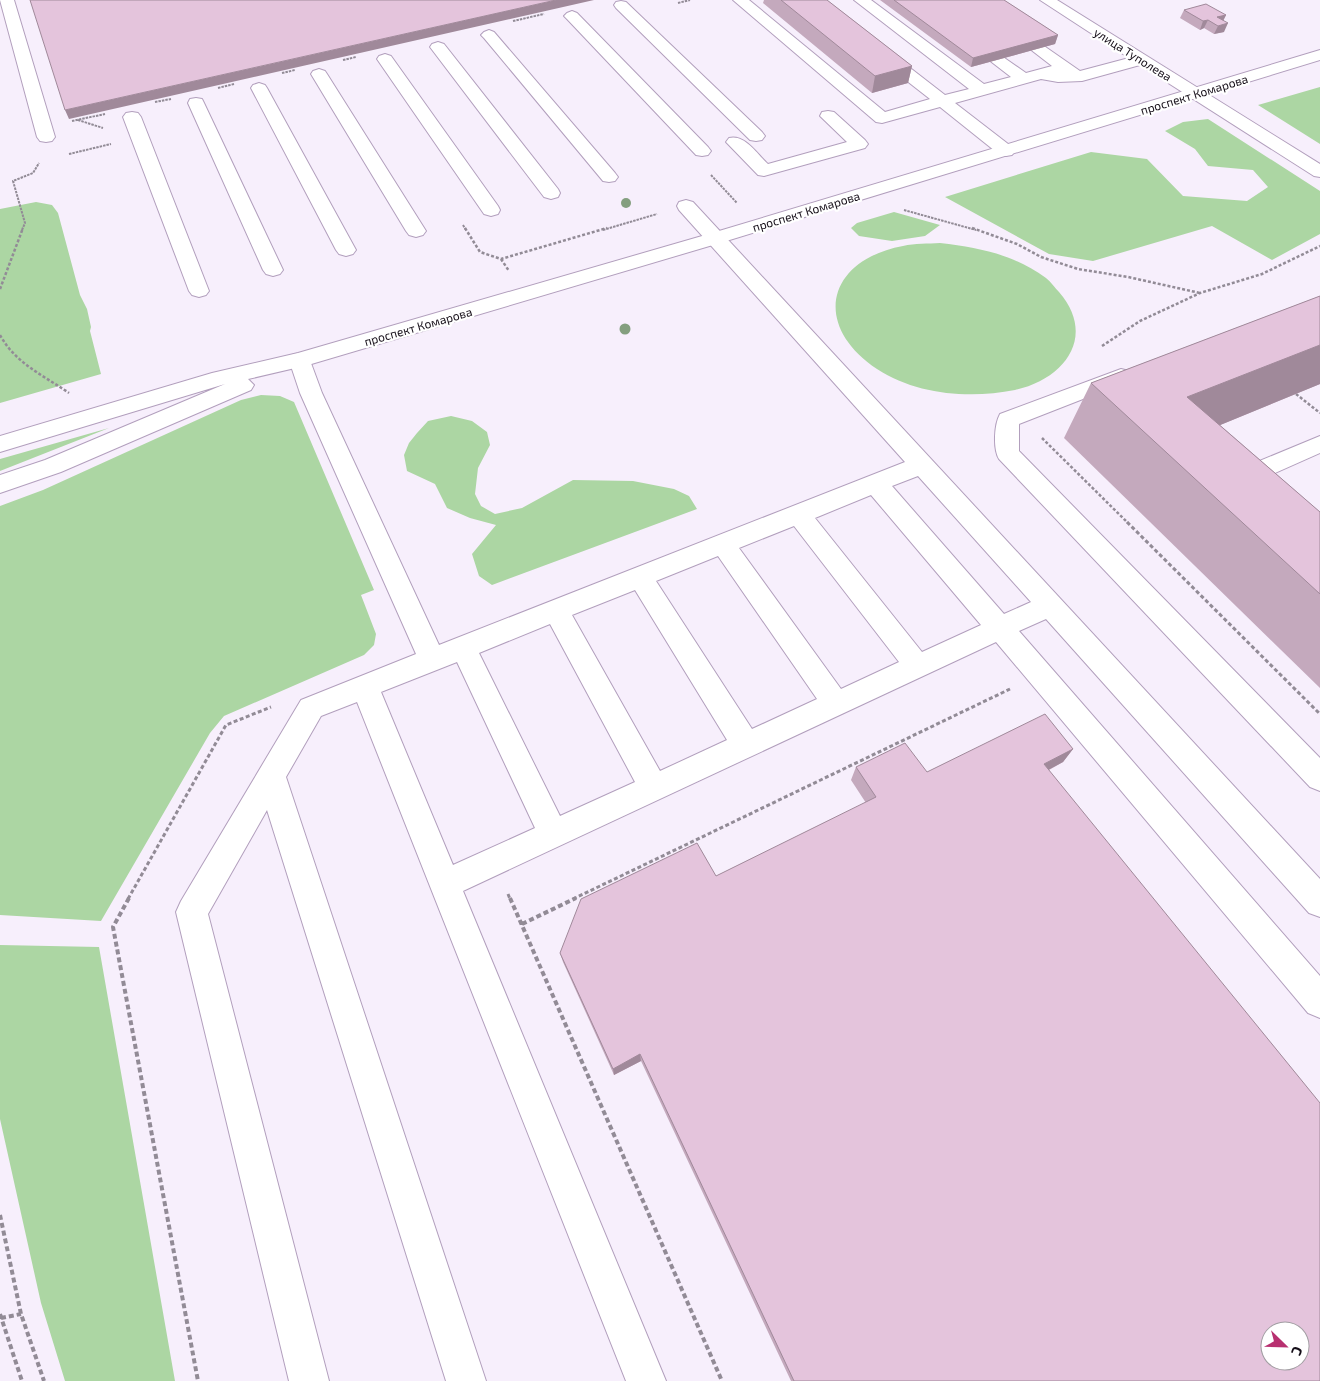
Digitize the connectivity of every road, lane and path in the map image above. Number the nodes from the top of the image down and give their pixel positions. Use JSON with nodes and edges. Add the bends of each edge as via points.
{"nodes":[{"id":1,"x":7,"y":0,"type":"edge"},
{"id":2,"x":690,"y":0,"type":"edge"},
{"id":3,"x":740,"y":0,"type":"edge"},
{"id":4,"x":861,"y":0,"type":"edge"},
{"id":5,"x":1047,"y":0,"type":"edge"},
{"id":6,"x":678,"y":3,"type":"dead end"},
{"id":7,"x":620,"y":5,"type":"dead end"},
{"id":8,"x":550,"y":12,"type":"edge"},
{"id":9,"x":572,"y":16,"type":"dead end"},
{"id":10,"x":504,"y":23,"type":"edge"},
{"id":11,"x":489,"y":35,"type":"dead end"},
{"id":12,"x":866,"y":42,"type":"edge"},
{"id":13,"x":438,"y":47,"type":"dead end"},
{"id":14,"x":1038,"y":49,"type":"edge"},
{"id":15,"x":361,"y":55,"type":"edge"},
{"id":16,"x":1320,"y":55,"type":"edge"},
{"id":17,"x":385,"y":59,"type":"dead end"},
{"id":18,"x":343,"y":60,"type":"dead end"},
{"id":19,"x":997,"y":60,"type":"edge"},
{"id":20,"x":1143,"y":60,"type":"junction"},
{"id":21,"x":1065,"y":67,"type":"junction"},
{"id":22,"x":297,"y":70,"type":"dead end"},
{"id":23,"x":278,"y":74,"type":"edge"},
{"id":24,"x":320,"y":74,"type":"dead end"},
{"id":25,"x":1041,"y":74,"type":"junction"},
{"id":26,"x":1080,"y":78,"type":"junction"},
{"id":27,"x":1024,"y":79,"type":"junction"},
{"id":28,"x":242,"y":83,"type":"dead end"},
{"id":29,"x":259,"y":88,"type":"dead end"},
{"id":30,"x":214,"y":89,"type":"dead end"},
{"id":31,"x":981,"y":90,"type":"junction"},
{"id":32,"x":1196,"y":93,"type":"junction"},
{"id":33,"x":175,"y":98,"type":"dead end"},
{"id":34,"x":943,"y":101,"type":"junction"},
{"id":35,"x":156,"y":102,"type":"dead end"},
{"id":36,"x":196,"y":103,"type":"dead end"},
{"id":37,"x":107,"y":113,"type":"dead end"},
{"id":38,"x":828,"y":116,"type":"dead end"},
{"id":39,"x":132,"y":118,"type":"dead end"},
{"id":40,"x":78,"y":120,"type":"junction"},
{"id":41,"x":70,"y":122,"type":"dead end"},
{"id":42,"x":108,"y":129,"type":"dead end"},
{"id":43,"x":756,"y":136,"type":"dead end"},
{"id":44,"x":46,"y":137,"type":"dead end"},
{"id":45,"x":735,"y":142,"type":"dead end"},
{"id":46,"x":1006,"y":151,"type":"junction"},
{"id":47,"x":702,"y":152,"type":"dead end"},
{"id":48,"x":1320,"y":172,"type":"edge"},
{"id":49,"x":33,"y":173,"type":"dead end"},
{"id":50,"x":609,"y":177,"type":"dead end"},
{"id":51,"x":551,"y":193,"type":"dead end"},
{"id":52,"x":728,"y":193,"type":"dead end"},
{"id":53,"x":686,"y":206,"type":"dead end"},
{"id":54,"x":743,"y":208,"type":"dead end"},
{"id":55,"x":491,"y":210,"type":"dead end"},
{"id":56,"x":903,"y":210,"type":"dead end"},
{"id":57,"x":657,"y":214,"type":"dead end"},
{"id":58,"x":416,"y":231,"type":"dead end"},
{"id":59,"x":716,"y":238,"type":"junction"},
{"id":60,"x":477,"y":246,"type":"dead end"},
{"id":61,"x":1320,"y":246,"type":"edge"},
{"id":62,"x":346,"y":250,"type":"dead end"},
{"id":63,"x":501,"y":260,"type":"junction"},
{"id":64,"x":274,"y":270,"type":"dead end"},
{"id":65,"x":512,"y":276,"type":"dead end"},
{"id":66,"x":0,"y":289,"type":"edge"},
{"id":67,"x":198,"y":291,"type":"dead end"},
{"id":68,"x":1200,"y":293,"type":"junction"},
{"id":69,"x":0,"y":336,"type":"edge"},
{"id":70,"x":1102,"y":346,"type":"dead end"},
{"id":71,"x":296,"y":361,"type":"junction"},
{"id":72,"x":1137,"y":371,"type":"edge"},
{"id":73,"x":1296,"y":394,"type":"edge"},
{"id":74,"x":73,"y":396,"type":"dead end"},
{"id":75,"x":1320,"y":413,"type":"edge"},
{"id":76,"x":1042,"y":437,"type":"dead end"},
{"id":77,"x":0,"y":444,"type":"edge"},
{"id":78,"x":1320,"y":444,"type":"edge"},
{"id":79,"x":922,"y":465,"type":"junction"},
{"id":80,"x":0,"y":484,"type":"edge"},
{"id":81,"x":875,"y":484,"type":"junction"},
{"id":82,"x":1262,"y":497,"type":"edge"},
{"id":83,"x":798,"y":514,"type":"junction"},
{"id":84,"x":723,"y":544,"type":"junction"},
{"id":85,"x":640,"y":577,"type":"junction"},
{"id":86,"x":1050,"y":605,"type":"junction"},
{"id":87,"x":556,"y":611,"type":"junction"},
{"id":88,"x":1000,"y":628,"type":"junction"},
{"id":89,"x":463,"y":648,"type":"junction"},
{"id":90,"x":432,"y":660,"type":"junction"},
{"id":91,"x":917,"y":666,"type":"junction"},
{"id":92,"x":1040,"y":675,"type":"junction"},
{"id":93,"x":365,"y":686,"type":"junction"},
{"id":94,"x":836,"y":704,"type":"junction"},
{"id":95,"x":1320,"y":714,"type":"edge"},
{"id":96,"x":746,"y":745,"type":"junction"},
{"id":97,"x":271,"y":775,"type":"junction"},
{"id":98,"x":1320,"y":778,"type":"edge"},
{"id":99,"x":654,"y":788,"type":"junction"},
{"id":100,"x":553,"y":834,"type":"junction"},
{"id":101,"x":494,"y":861,"type":"junction"},
{"id":102,"x":445,"y":884,"type":"junction"},
{"id":103,"x":1320,"y":902,"type":"edge"},
{"id":104,"x":522,"y":924,"type":"junction"},
{"id":105,"x":1320,"y":1001,"type":"edge"},
{"id":106,"x":0,"y":1215,"type":"edge"},
{"id":107,"x":21,"y":1314,"type":"junction"},
{"id":108,"x":0,"y":1317,"type":"edge"},
{"id":109,"x":307,"y":1380,"type":"edge"},
{"id":110,"x":22,"y":1381,"type":"edge"},
{"id":111,"x":44,"y":1381,"type":"edge"},
{"id":112,"x":466,"y":1381,"type":"edge"},
{"id":113,"x":646,"y":1381,"type":"edge"},
{"id":114,"x":722,"y":1381,"type":"edge"}],
"edges":[{"from":1,"to":44,"type":"main road"},
{"from":2,"to":6,"type":"path"},
{"from":3,"to":34,"type":"main road","via":[[882,118]]},
{"from":4,"to":31,"type":"main road"},
{"from":5,"to":20,"type":"main road","name":"улица Туполева"},
{"from":7,"to":43,"type":"main road"},
{"from":8,"to":10,"type":"path"},
{"from":9,"to":47,"type":"main road"},
{"from":11,"to":50,"type":"main road"},
{"from":12,"to":34,"type":"main road"},
{"from":13,"to":51,"type":"main road"},
{"from":14,"to":21,"type":"main road"},
{"from":15,"to":18,"type":"path"},
{"from":16,"to":32,"type":"main road","name":"проспект Комарова"},
{"from":17,"to":55,"type":"main road"},
{"from":19,"to":27,"type":"main road"},
{"from":20,"to":26,"type":"main road"},
{"from":20,"to":32,"type":"main road","name":"улица Туполева"},
{"from":21,"to":25,"type":"main road"},
{"from":21,"to":26,"type":"main road"},
{"from":22,"to":23,"type":"path"},
{"from":24,"to":58,"type":"main road"},
{"from":25,"to":26,"type":"main road"},
{"from":25,"to":27,"type":"main road"},
{"from":27,"to":31,"type":"main road"},
{"from":28,"to":30,"type":"path"},
{"from":29,"to":62,"type":"main road"},
{"from":31,"to":34,"type":"main road"},
{"from":32,"to":46,"type":"main road","name":"проспект Комарова"},
{"from":32,"to":48,"type":"main road","name":"улица Туполева"},
{"from":33,"to":35,"type":"path"},
{"from":34,"to":46,"type":"main road"},
{"from":36,"to":64,"type":"main road"},
{"from":37,"to":40,"type":"path"},
{"from":38,"to":45,"type":"main road","via":[[859,144],[764,171]]},
{"from":39,"to":67,"type":"main road"},
{"from":40,"to":41,"type":"path"},
{"from":40,"to":42,"type":"path"},
{"from":46,"to":59,"type":"main road","name":"проспект Комарова"},
{"from":49,"to":66,"type":"path","via":[[13,181],[26,223]]},
{"from":52,"to":54,"type":"path"},
{"from":53,"to":59,"type":"main road"},
{"from":56,"to":68,"type":"path","via":[[985,232],[1078,270]]},
{"from":57,"to":63,"type":"path"},
{"from":59,"to":71,"type":"main road","name":"проспект Комарова"},
{"from":59,"to":79,"type":"main road"},
{"from":60,"to":63,"type":"path","via":[[480,252]]},
{"from":61,"to":68,"type":"path","via":[[1262,274]]},
{"from":63,"to":65,"type":"path"},
{"from":68,"to":70,"type":"path","via":[[1140,321]]},
{"from":69,"to":74,"type":"path","via":[[16,361]]},
{"from":71,"to":77,"type":"main road","name":"проспект Комарова","via":[[220,378]]},
{"from":71,"to":80,"type":"main road","name":"проспект Комарова","via":[[212,400],[53,466]]},
{"from":71,"to":90,"type":"main road"},
{"from":72,"to":98,"type":"main road","via":[[1008,420],[1007,453]]},
{"from":73,"to":75,"type":"path"},
{"from":76,"to":95,"type":"path"},
{"from":78,"to":82,"type":"main road","via":[[1240,478]]},
{"from":79,"to":81,"type":"main road"},
{"from":79,"to":86,"type":"main road"},
{"from":81,"to":83,"type":"main road"},
{"from":81,"to":88,"type":"main road"},
{"from":83,"to":84,"type":"main road"},
{"from":83,"to":91,"type":"main road"},
{"from":84,"to":85,"type":"main road"},
{"from":84,"to":94,"type":"main road"},
{"from":85,"to":87,"type":"main road"},
{"from":85,"to":96,"type":"main road"},
{"from":86,"to":88,"type":"main road"},
{"from":86,"to":103,"type":"main road"},
{"from":87,"to":89,"type":"main road"},
{"from":87,"to":99,"type":"main road"},
{"from":88,"to":91,"type":"main road"},
{"from":88,"to":92,"type":"main road"},
{"from":89,"to":90,"type":"main road"},
{"from":89,"to":100,"type":"main road"},
{"from":90,"to":93,"type":"main road"},
{"from":91,"to":94,"type":"main road"},
{"from":92,"to":104,"type":"path"},
{"from":92,"to":105,"type":"main road"},
{"from":93,"to":97,"type":"main road","via":[[311,708]]},
{"from":93,"to":102,"type":"main road"},
{"from":94,"to":96,"type":"main road"},
{"from":96,"to":99,"type":"main road"},
{"from":97,"to":109,"type":"main road","via":[[192,912]]},
{"from":97,"to":112,"type":"main road"},
{"from":99,"to":100,"type":"main road"},
{"from":100,"to":101,"type":"main road"},
{"from":101,"to":102,"type":"main road"},
{"from":101,"to":104,"type":"path"},
{"from":102,"to":113,"type":"main road"},
{"from":104,"to":114,"type":"path"},
{"from":106,"to":107,"type":"path"},
{"from":107,"to":108,"type":"path"},
{"from":107,"to":111,"type":"path"},
{"from":108,"to":110,"type":"path"}]}
